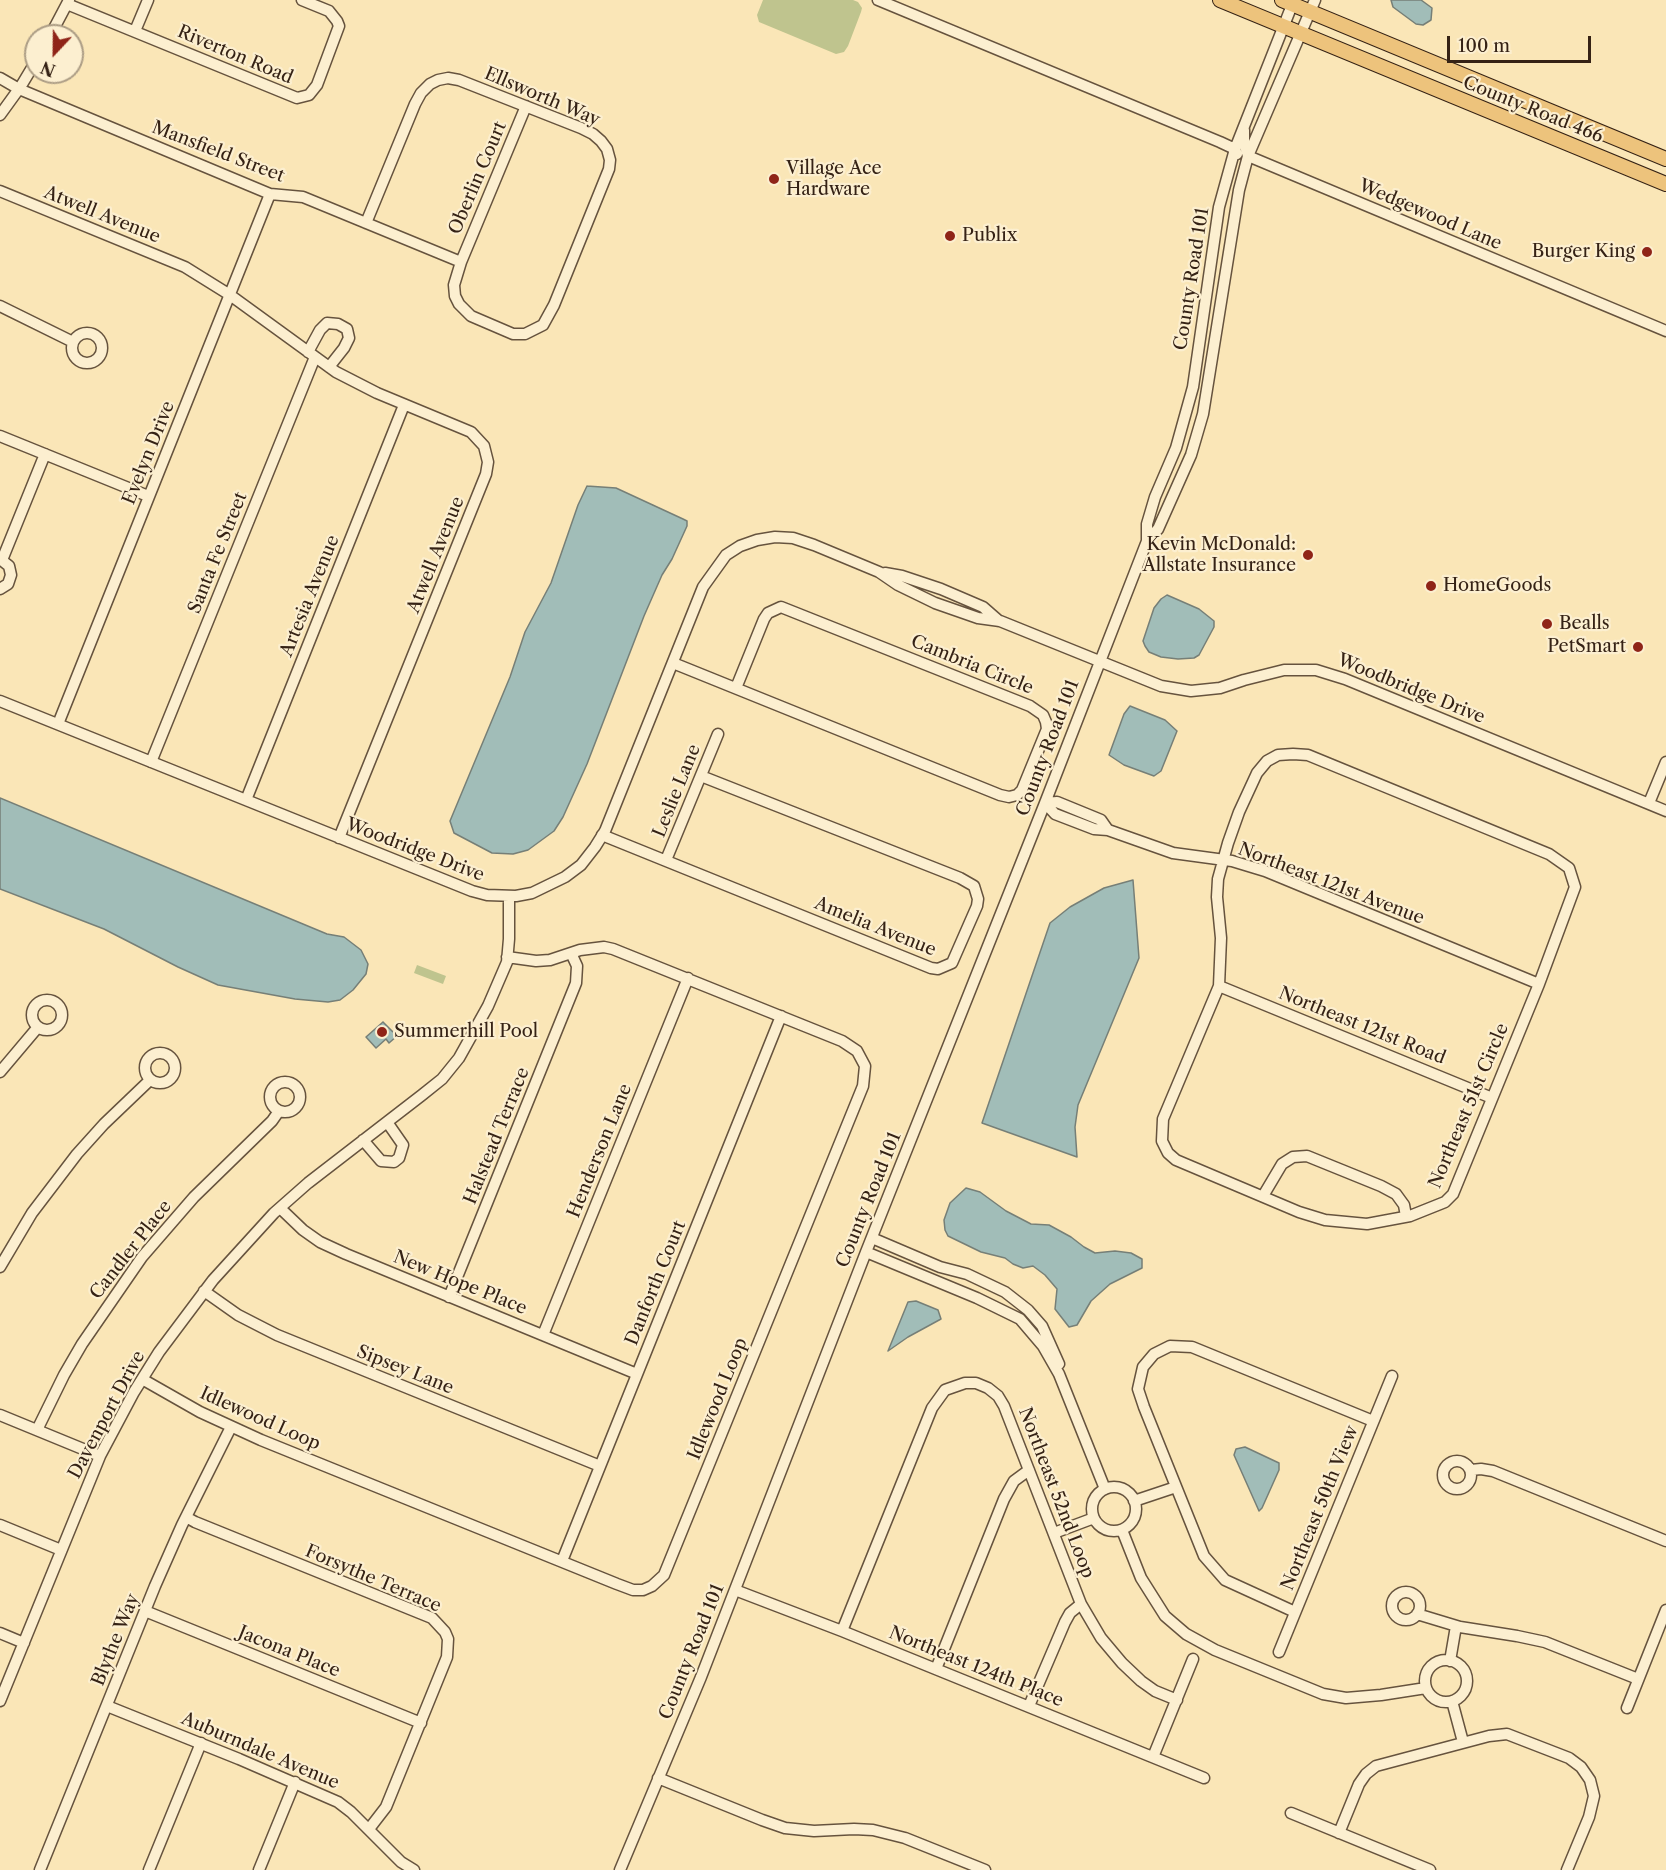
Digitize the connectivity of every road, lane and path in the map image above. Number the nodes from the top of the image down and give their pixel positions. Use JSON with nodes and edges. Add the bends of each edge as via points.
{"nodes":[{"id":1,"x":148,"y":0,"type":"edge"},
{"id":2,"x":302,"y":0,"type":"edge"},
{"id":3,"x":878,"y":0,"type":"edge"},
{"id":4,"x":1220,"y":0,"type":"edge"},
{"id":5,"x":1289,"y":1,"type":"edge"},
{"id":6,"x":68,"y":2,"type":"edge"},
{"id":7,"x":1312,"y":6,"type":"edge"},
{"id":8,"x":56,"y":24,"type":"edge"},
{"id":9,"x":1283,"y":26,"type":"junction"},
{"id":10,"x":135,"y":31,"type":"junction"},
{"id":11,"x":1300,"y":33,"type":"junction"},
{"id":12,"x":0,"y":78,"type":"edge"},
{"id":13,"x":24,"y":81,"type":"edge"},
{"id":14,"x":19,"y":89,"type":"junction"},
{"id":15,"x":526,"y":106,"type":"junction"},
{"id":16,"x":0,"y":115,"type":"edge"},
{"id":17,"x":1246,"y":119,"type":"junction"},
{"id":18,"x":1235,"y":149,"type":"junction"},
{"id":19,"x":1248,"y":156,"type":"junction"},
{"id":20,"x":1666,"y":159,"type":"edge"},
{"id":21,"x":1666,"y":184,"type":"edge"},
{"id":22,"x":1239,"y":190,"type":"junction"},
{"id":23,"x":0,"y":191,"type":"edge"},
{"id":24,"x":270,"y":194,"type":"junction"},
{"id":25,"x":366,"y":223,"type":"junction"},
{"id":26,"x":461,"y":262,"type":"junction"},
{"id":27,"x":230,"y":295,"type":"junction"},
{"id":28,"x":0,"y":306,"type":"edge"},
{"id":29,"x":1205,"y":307,"type":"junction"},
{"id":30,"x":1220,"y":309,"type":"junction"},
{"id":31,"x":1666,"y":331,"type":"edge"},
{"id":32,"x":73,"y":342,"type":"dead end"},
{"id":33,"x":312,"y":355,"type":"junction"},
{"id":34,"x":329,"y":367,"type":"junction"},
{"id":35,"x":405,"y":405,"type":"junction"},
{"id":36,"x":1183,"y":427,"type":"junction"},
{"id":37,"x":1198,"y":432,"type":"junction"},
{"id":38,"x":0,"y":436,"type":"edge"},
{"id":39,"x":45,"y":454,"type":"junction"},
{"id":40,"x":148,"y":496,"type":"junction"},
{"id":41,"x":1147,"y":541,"type":"junction"},
{"id":42,"x":1,"y":560,"type":"edge"},
{"id":43,"x":879,"y":572,"type":"joint"},
{"id":44,"x":0,"y":589,"type":"edge"},
{"id":45,"x":1099,"y":661,"type":"junction"},
{"id":46,"x":673,"y":663,"type":"junction"},
{"id":47,"x":736,"y":688,"type":"junction"},
{"id":48,"x":0,"y":701,"type":"edge"},
{"id":49,"x":58,"y":724,"type":"junction"},
{"id":50,"x":718,"y":734,"type":"dead end"},
{"id":51,"x":151,"y":762,"type":"junction"},
{"id":52,"x":1666,"y":762,"type":"edge"},
{"id":53,"x":701,"y":776,"type":"junction"},
{"id":54,"x":246,"y":800,"type":"junction"},
{"id":55,"x":1045,"y":803,"type":"junction"},
{"id":56,"x":1649,"y":803,"type":"junction"},
{"id":57,"x":1666,"y":811,"type":"edge"},
{"id":58,"x":602,"y":835,"type":"junction"},
{"id":59,"x":339,"y":838,"type":"junction"},
{"id":60,"x":666,"y":860,"type":"junction"},
{"id":61,"x":1223,"y":860,"type":"junction"},
{"id":62,"x":509,"y":897,"type":"junction"},
{"id":63,"x":572,"y":953,"type":"junction"},
{"id":64,"x":507,"y":957,"type":"junction"},
{"id":65,"x":688,"y":978,"type":"junction"},
{"id":66,"x":1539,"y":984,"type":"junction"},
{"id":67,"x":1219,"y":986,"type":"junction"},
{"id":68,"x":781,"y":1016,"type":"junction"},
{"id":69,"x":38,"y":1028,"type":"dead end"},
{"id":70,"x":0,"y":1072,"type":"edge"},
{"id":71,"x":150,"y":1080,"type":"dead end"},
{"id":72,"x":1492,"y":1098,"type":"junction"},
{"id":73,"x":279,"y":1111,"type":"dead end"},
{"id":74,"x":387,"y":1122,"type":"junction"},
{"id":75,"x":363,"y":1140,"type":"junction"},
{"id":76,"x":1263,"y":1196,"type":"junction"},
{"id":77,"x":280,"y":1208,"type":"junction"},
{"id":78,"x":1406,"y":1216,"type":"junction"},
{"id":79,"x":872,"y":1238,"type":"junction"},
{"id":80,"x":866,"y":1252,"type":"junction"},
{"id":81,"x":0,"y":1267,"type":"edge"},
{"id":82,"x":204,"y":1292,"type":"junction"},
{"id":83,"x":449,"y":1297,"type":"junction"},
{"id":84,"x":543,"y":1335,"type":"junction"},
{"id":85,"x":637,"y":1374,"type":"junction"},
{"id":86,"x":1059,"y":1374,"type":"junction"},
{"id":87,"x":1392,"y":1376,"type":"dead end"},
{"id":88,"x":142,"y":1379,"type":"junction"},
{"id":89,"x":0,"y":1415,"type":"edge"},
{"id":90,"x":1373,"y":1421,"type":"junction"},
{"id":91,"x":231,"y":1427,"type":"junction"},
{"id":92,"x":37,"y":1430,"type":"junction"},
{"id":93,"x":100,"y":1456,"type":"junction"},
{"id":94,"x":600,"y":1466,"type":"junction"},
{"id":95,"x":1029,"y":1470,"type":"junction"},
{"id":96,"x":1471,"y":1470,"type":"dead end"},
{"id":97,"x":1176,"y":1487,"type":"junction"},
{"id":98,"x":1105,"y":1489,"type":"junction"},
{"id":99,"x":1134,"y":1501,"type":"junction"},
{"id":100,"x":186,"y":1517,"type":"junction"},
{"id":101,"x":1094,"y":1518,"type":"junction"},
{"id":102,"x":0,"y":1525,"type":"edge"},
{"id":103,"x":1122,"y":1530,"type":"junction"},
{"id":104,"x":1054,"y":1533,"type":"junction"},
{"id":105,"x":1666,"y":1541,"type":"edge"},
{"id":106,"x":62,"y":1550,"type":"junction"},
{"id":107,"x":562,"y":1561,"type":"junction"},
{"id":108,"x":735,"y":1590,"type":"junction"},
{"id":109,"x":1081,"y":1604,"type":"junction"},
{"id":110,"x":1666,"y":1610,"type":"edge"},
{"id":111,"x":145,"y":1611,"type":"junction"},
{"id":112,"x":1295,"y":1612,"type":"junction"},
{"id":113,"x":1417,"y":1614,"type":"dead end"},
{"id":114,"x":1456,"y":1626,"type":"junction"},
{"id":115,"x":842,"y":1631,"type":"junction"},
{"id":116,"x":0,"y":1633,"type":"edge"},
{"id":117,"x":24,"y":1643,"type":"junction"},
{"id":118,"x":1279,"y":1652,"type":"dead end"},
{"id":119,"x":1193,"y":1659,"type":"dead end"},
{"id":120,"x":1450,"y":1661,"type":"junction"},
{"id":121,"x":936,"y":1669,"type":"junction"},
{"id":122,"x":1638,"y":1679,"type":"junction"},
{"id":123,"x":1426,"y":1688,"type":"junction"},
{"id":124,"x":1177,"y":1700,"type":"junction"},
{"id":125,"x":0,"y":1701,"type":"edge"},
{"id":126,"x":1452,"y":1701,"type":"junction"},
{"id":127,"x":107,"y":1706,"type":"junction"},
{"id":128,"x":1029,"y":1706,"type":"junction"},
{"id":129,"x":1627,"y":1708,"type":"dead end"},
{"id":130,"x":421,"y":1723,"type":"junction"},
{"id":131,"x":1463,"y":1742,"type":"junction"},
{"id":132,"x":201,"y":1743,"type":"junction"},
{"id":133,"x":1153,"y":1757,"type":"junction"},
{"id":134,"x":658,"y":1778,"type":"junction"},
{"id":135,"x":1204,"y":1778,"type":"dead end"},
{"id":136,"x":295,"y":1782,"type":"junction"},
{"id":137,"x":1291,"y":1814,"type":"dead end"},
{"id":138,"x":369,"y":1829,"type":"junction"},
{"id":139,"x":1339,"y":1833,"type":"junction"},
{"id":140,"x":40,"y":1870,"type":"edge"},
{"id":141,"x":149,"y":1870,"type":"edge"},
{"id":142,"x":259,"y":1870,"type":"edge"},
{"id":143,"x":414,"y":1870,"type":"edge"},
{"id":144,"x":620,"y":1870,"type":"edge"},
{"id":145,"x":985,"y":1870,"type":"edge"},
{"id":146,"x":1430,"y":1870,"type":"edge"},
{"id":147,"x":1567,"y":1870,"type":"edge"}],
"edges":[{"from":1,"to":10,"type":"street"},
{"from":2,"to":10,"type":"street","name":"Riverton Road","via":[[329,11],[339,26],[317,86],[304,98],[284,94]]},
{"from":3,"to":18,"type":"street"},
{"from":4,"to":9,"type":"main road","name":"County Road 466"},
{"from":5,"to":7,"type":"main road","name":"County Road 466"},
{"from":5,"to":9,"type":"street","name":"County Road 101"},
{"from":6,"to":8,"type":"street"},
{"from":6,"to":10,"type":"street","name":"Riverton Road"},
{"from":7,"to":11,"type":"street","name":"County Road 101"},
{"from":7,"to":20,"type":"main road","name":"County Road 466"},
{"from":9,"to":11,"type":"main road","name":"County Road 466"},
{"from":9,"to":17,"type":"street","name":"County Road 101"},
{"from":11,"to":19,"type":"street","name":"County Road 101"},
{"from":11,"to":21,"type":"main road","name":"County Road 466"},
{"from":12,"to":14,"type":"street","name":"Mansfield Street"},
{"from":13,"to":14,"type":"street"},
{"from":14,"to":16,"type":"street"},
{"from":14,"to":24,"type":"street","name":"Mansfield Street"},
{"from":15,"to":25,"type":"street","name":"Ellsworth Way","via":[[459,80],[448,78],[430,84],[415,104]]},
{"from":15,"to":26,"type":"street","name":"Oberlin Court"},
{"from":15,"to":26,"type":"street","name":"Ellsworth Way","via":[[593,134],[607,149],[610,160],[600,195],[543,325],[525,334],[513,334],[464,312],[454,285]]},
{"from":17,"to":18,"type":"street","name":"County Road 101"},
{"from":17,"to":19,"type":"street","via":[[1244,143]]},
{"from":18,"to":22,"type":"street","via":[[1240,165]]},
{"from":18,"to":29,"type":"street","name":"County Road 101","via":[[1219,207]]},
{"from":19,"to":22,"type":"street","name":"County Road 101"},
{"from":19,"to":31,"type":"street","name":"Wedgewood Lane"},
{"from":22,"to":30,"type":"street","name":"County Road 101"},
{"from":23,"to":27,"type":"street","name":"Atwell Avenue","via":[[185,267]]},
{"from":24,"to":25,"type":"street","name":"Mansfield Street","via":[[303,197]]},
{"from":24,"to":27,"type":"street","name":"Evelyn Drive"},
{"from":25,"to":26,"type":"street","name":"Mansfield Street"},
{"from":27,"to":33,"type":"street","name":"Atwell Avenue"},
{"from":27,"to":40,"type":"street","name":"Evelyn Drive"},
{"from":28,"to":32,"type":"street"},
{"from":29,"to":30,"type":"street"},
{"from":29,"to":36,"type":"street","name":"County Road 101"},
{"from":30,"to":37,"type":"street","name":"County Road 101"},
{"from":33,"to":34,"type":"street","name":"Atwell Avenue"},
{"from":33,"to":34,"type":"street","via":[[320,330],[327,323],[347,329],[349,338]]},
{"from":33,"to":51,"type":"street","name":"Santa Fe Street"},
{"from":34,"to":35,"type":"street","name":"Atwell Avenue","via":[[356,384]]},
{"from":35,"to":54,"type":"street","name":"Artesia Avenue"},
{"from":35,"to":59,"type":"street","name":"Atwell Avenue","via":[[471,432],[484,446],[488,462]]},
{"from":36,"to":37,"type":"street"},
{"from":36,"to":41,"type":"street","name":"County Road 101","via":[[1146,524]]},
{"from":37,"to":41,"type":"street","name":"County Road 101","via":[[1158,529]]},
{"from":38,"to":39,"type":"street"},
{"from":39,"to":40,"type":"street"},
{"from":39,"to":42,"type":"street"},
{"from":40,"to":49,"type":"street","name":"Evelyn Drive"},
{"from":41,"to":45,"type":"street","name":"County Road 101"},
{"from":42,"to":44,"type":"street","via":[[9,566],[11,575],[8,584]]},
{"from":43,"to":45,"type":"street","name":"Woodbridge Drive","via":[[935,603],[1000,621]]},
{"from":43,"to":46,"type":"street","name":"Woodridge Drive","via":[[793,538],[775,537],[740,546],[726,555],[703,587]]},
{"from":45,"to":55,"type":"street","name":"County Road 101"},
{"from":45,"to":56,"type":"street","name":"Woodbridge Drive","via":[[1161,686],[1191,691],[1220,688],[1284,670],[1316,670]]},
{"from":46,"to":47,"type":"street","name":"Cambria Circle"},
{"from":46,"to":58,"type":"street","name":"Woodridge Drive"},
{"from":47,"to":47,"type":"street","name":"Cambria Circle","via":[[764,619],[781,607],[1030,706],[1043,715],[1047,729],[1022,790],[1009,797]]},
{"from":48,"to":49,"type":"street","name":"Woodridge Drive"},
{"from":49,"to":51,"type":"street","name":"Woodridge Drive"},
{"from":50,"to":53,"type":"street","name":"Leslie Lane"},
{"from":51,"to":54,"type":"street","name":"Woodridge Drive"},
{"from":52,"to":56,"type":"street"},
{"from":53,"to":60,"type":"street","name":"Leslie Lane"},
{"from":53,"to":60,"type":"street","name":"Amelia Avenue","via":[[960,878],[974,886],[977,906],[955,958],[947,967],[938,969]]},
{"from":54,"to":59,"type":"street","name":"Woodridge Drive"},
{"from":55,"to":61,"type":"street","name":"Northeast 121st Avenue","via":[[1057,802],[1101,820],[1107,830],[1173,853]]},
{"from":55,"to":79,"type":"street","name":"County Road 101"},
{"from":56,"to":57,"type":"street","name":"Woodbridge Drive"},
{"from":58,"to":60,"type":"street","name":"Amelia Avenue"},
{"from":58,"to":62,"type":"street","name":"Woodridge Drive","via":[[581,866],[565,877],[532,893]]},
{"from":59,"to":62,"type":"street","name":"Woodridge Drive","via":[[472,891]]},
{"from":61,"to":66,"type":"street","name":"Northeast 121st Avenue","via":[[1276,876]]},
{"from":61,"to":66,"type":"street","name":"Northeast 51st Circle","via":[[1257,773],[1278,755],[1316,758],[1549,854],[1569,868],[1575,887],[1573,896]]},
{"from":61,"to":67,"type":"street","name":"Northeast 51st Circle","via":[[1217,897],[1221,938]]},
{"from":62,"to":64,"type":"street","name":"Davenport Drive"},
{"from":63,"to":64,"type":"street","name":"Idlewood Loop","via":[[536,961]]},
{"from":63,"to":65,"type":"street","name":"Idlewood Loop","via":[[613,949]]},
{"from":63,"to":83,"type":"street","name":"Halstead Terrace","via":[[577,966],[576,983]]},
{"from":64,"to":74,"type":"street","name":"Davenport Drive","via":[[488,1006],[459,1058],[442,1078]]},
{"from":65,"to":68,"type":"street","name":"Idlewood Loop"},
{"from":65,"to":84,"type":"street","name":"Henderson Lane"},
{"from":66,"to":72,"type":"street","name":"Northeast 51st Circle"},
{"from":67,"to":72,"type":"street","name":"Northeast 121st Road"},
{"from":67,"to":76,"type":"street","name":"Northeast 51st Circle","via":[[1163,1119],[1162,1141],[1176,1160]]},
{"from":68,"to":85,"type":"street","name":"Danforth Court"},
{"from":68,"to":107,"type":"street","name":"Idlewood Loop","via":[[857,1051],[865,1076],[858,1097],[664,1575],[652,1587],[633,1590]]},
{"from":69,"to":70,"type":"street"},
{"from":71,"to":81,"type":"street","via":[[104,1124],[58,1178]]},
{"from":72,"to":78,"type":"street","name":"Northeast 51st Circle","via":[[1453,1194],[1433,1208]]},
{"from":73,"to":92,"type":"street","name":"Candler Place","via":[[194,1197],[142,1257],[82,1344]]},
{"from":74,"to":75,"type":"street","name":"Davenport Drive"},
{"from":74,"to":75,"type":"street","via":[[403,1145],[394,1162],[381,1161]]},
{"from":75,"to":77,"type":"street","name":"Davenport Drive"},
{"from":76,"to":78,"type":"street","name":"Northeast 51st Circle","via":[[1325,1220],[1367,1224]]},
{"from":76,"to":78,"type":"street","via":[[1282,1164],[1293,1157],[1306,1156],[1396,1194]]},
{"from":77,"to":82,"type":"street","name":"Davenport Drive"},
{"from":77,"to":83,"type":"street","name":"New Hope Place","via":[[320,1242]]},
{"from":79,"to":80,"type":"street","name":"County Road 101"},
{"from":79,"to":86,"type":"street","via":[[1005,1292],[1042,1326]]},
{"from":80,"to":86,"type":"street","via":[[984,1300],[1020,1319],[1043,1346]]},
{"from":80,"to":108,"type":"street","name":"County Road 101"},
{"from":82,"to":88,"type":"street","name":"Davenport Drive"},
{"from":82,"to":94,"type":"street","name":"Sipsey Lane","via":[[285,1339]]},
{"from":83,"to":84,"type":"street","name":"New Hope Place"},
{"from":84,"to":85,"type":"street","name":"New Hope Place"},
{"from":85,"to":94,"type":"street","name":"Danforth Court"},
{"from":86,"to":98,"type":"street"},
{"from":87,"to":90,"type":"street","name":"Northeast 50th View"},
{"from":88,"to":91,"type":"street","name":"Idlewood Loop"},
{"from":88,"to":93,"type":"street","name":"Davenport Drive"},
{"from":89,"to":92,"type":"street"},
{"from":90,"to":97,"type":"street","via":[[1192,1347],[1170,1346],[1154,1354],[1143,1367],[1138,1389]]},
{"from":90,"to":112,"type":"street","name":"Northeast 50th View"},
{"from":91,"to":100,"type":"street","name":"Blythe Way"},
{"from":91,"to":107,"type":"street","name":"Idlewood Loop"},
{"from":92,"to":93,"type":"street"},
{"from":93,"to":106,"type":"street","name":"Davenport Drive"},
{"from":94,"to":107,"type":"street","name":"Danforth Court"},
{"from":95,"to":104,"type":"street","name":"Northeast 52nd Loop"},
{"from":95,"to":115,"type":"street","name":"Northeast 52nd Loop","via":[[998,1396],[976,1383],[945,1390],[932,1408]]},
{"from":95,"to":121,"type":"street","via":[[1014,1481],[1004,1499]]},
{"from":96,"to":105,"type":"street","via":[[1493,1471]]},
{"from":97,"to":99,"type":"street"},
{"from":97,"to":112,"type":"street","via":[[1204,1556],[1225,1580]]},
{"from":98,"to":99,"type":"street","via":[[1119,1488]]},
{"from":98,"to":101,"type":"street","via":[[1093,1504]]},
{"from":99,"to":103,"type":"street","via":[[1132,1521]]},
{"from":100,"to":111,"type":"street","name":"Blythe Way"},
{"from":100,"to":130,"type":"street","name":"Forsythe Terrace","via":[[440,1624],[448,1639],[447,1657]]},
{"from":101,"to":103,"type":"street","via":[[1108,1530]]},
{"from":101,"to":104,"type":"street"},
{"from":102,"to":106,"type":"street"},
{"from":103,"to":123,"type":"street","via":[[1141,1578],[1165,1616],[1186,1634],[1215,1650],[1323,1694],[1346,1698]]},
{"from":104,"to":109,"type":"street","name":"Northeast 52nd Loop"},
{"from":106,"to":117,"type":"street","name":"Davenport Drive"},
{"from":108,"to":115,"type":"street","name":"Northeast 124th Place"},
{"from":108,"to":134,"type":"street","name":"County Road 101"},
{"from":109,"to":124,"type":"street","name":"Northeast 52nd Loop","via":[[1122,1663],[1155,1691]]},
{"from":109,"to":128,"type":"street","via":[[1065,1622]]},
{"from":110,"to":122,"type":"street"},
{"from":111,"to":127,"type":"street","name":"Blythe Way"},
{"from":111,"to":130,"type":"street","name":"Jacona Place"},
{"from":112,"to":118,"type":"street","name":"Northeast 50th View"},
{"from":113,"to":114,"type":"street"},
{"from":114,"to":120,"type":"street"},
{"from":114,"to":122,"type":"street","via":[[1545,1642]]},
{"from":115,"to":121,"type":"street","name":"Northeast 124th Place"},
{"from":116,"to":117,"type":"street"},
{"from":117,"to":125,"type":"street","name":"Davenport Drive"},
{"from":119,"to":124,"type":"street"},
{"from":120,"to":123,"type":"street","via":[[1432,1665],[1426,1675]]},
{"from":120,"to":126,"type":"street","via":[[1464,1671],[1466,1683],[1462,1694]]},
{"from":121,"to":128,"type":"street","name":"Northeast 124th Place"},
{"from":122,"to":129,"type":"street"},
{"from":123,"to":126,"type":"street","via":[[1433,1698]]},
{"from":124,"to":133,"type":"street"},
{"from":126,"to":131,"type":"street"},
{"from":127,"to":132,"type":"street","name":"Auburndale Avenue"},
{"from":127,"to":140,"type":"street","name":"Blythe Way"},
{"from":128,"to":133,"type":"street","name":"Northeast 124th Place"},
{"from":130,"to":138,"type":"street","name":"Forsythe Terrace","via":[[386,1807]]},
{"from":131,"to":139,"type":"street","via":[[1376,1766],[1359,1784]]},
{"from":131,"to":147,"type":"street","via":[[1507,1734],[1569,1758],[1581,1767],[1594,1796]]},
{"from":132,"to":136,"type":"street","name":"Auburndale Avenue"},
{"from":132,"to":141,"type":"street"},
{"from":133,"to":135,"type":"street","name":"Northeast 124th Place"},
{"from":134,"to":144,"type":"street","name":"County Road 101"},
{"from":134,"to":145,"type":"street","via":[[785,1828],[814,1832],[873,1830],[905,1838]]},
{"from":136,"to":138,"type":"street","name":"Auburndale Avenue","via":[[338,1802]]},
{"from":136,"to":142,"type":"street"},
{"from":137,"to":139,"type":"street"},
{"from":138,"to":143,"type":"street","name":"Auburndale Avenue"},
{"from":139,"to":146,"type":"street"}]}
